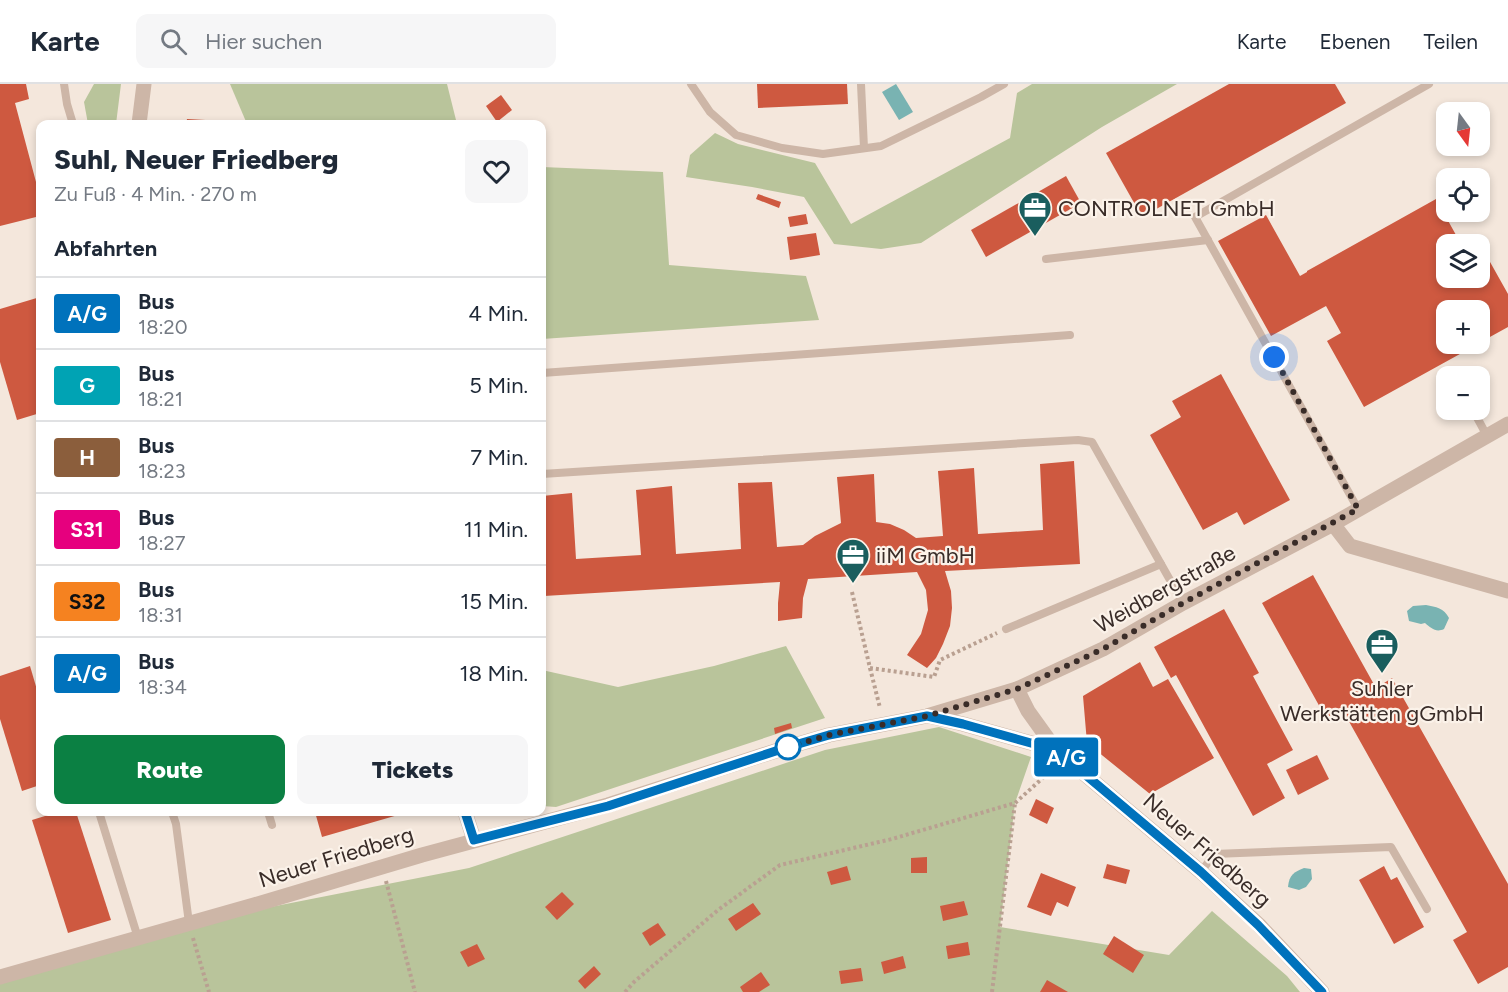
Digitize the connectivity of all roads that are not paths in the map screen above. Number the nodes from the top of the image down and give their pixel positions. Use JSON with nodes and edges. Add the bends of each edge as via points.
{"nodes":[{"id":1,"x":64,"y":84,"type":"edge"},
{"id":2,"x":144,"y":84,"type":"edge"},
{"id":3,"x":691,"y":84,"type":"edge"},
{"id":4,"x":861,"y":84,"type":"edge"},
{"id":5,"x":1004,"y":84,"type":"edge"},
{"id":6,"x":1429,"y":84,"type":"edge"},
{"id":7,"x":72,"y":120,"type":"edge"},
{"id":8,"x":140,"y":120,"type":"edge"},
{"id":9,"x":864,"y":148,"type":"junction"},
{"id":10,"x":1208,"y":240,"type":"junction"},
{"id":11,"x":1046,"y":259,"type":"dead end"},
{"id":12,"x":1070,"y":335,"type":"dead end"},
{"id":13,"x":546,"y":373,"type":"edge"},
{"id":14,"x":1478,"y":420,"type":"edge"},
{"id":15,"x":1508,"y":424,"type":"edge"},
{"id":16,"x":1487,"y":436,"type":"junction"},
{"id":17,"x":546,"y":474,"type":"edge"},
{"id":18,"x":1358,"y":509,"type":"junction"},
{"id":19,"x":1333,"y":524,"type":"junction"},
{"id":20,"x":1161,"y":564,"type":"junction"},
{"id":21,"x":1508,"y":591,"type":"edge"},
{"id":22,"x":1183,"y":603,"type":"junction"},
{"id":23,"x":1006,"y":629,"type":"road end"},
{"id":24,"x":1017,"y":689,"type":"junction"},
{"id":25,"x":927,"y":716,"type":"junction"},
{"id":26,"x":1061,"y":754,"type":"junction"},
{"id":27,"x":100,"y":816,"type":"edge"},
{"id":28,"x":173,"y":816,"type":"edge"},
{"id":29,"x":269,"y":816,"type":"edge"},
{"id":30,"x":466,"y":816,"type":"edge"},
{"id":31,"x":272,"y":825,"type":"dead end"},
{"id":32,"x":474,"y":840,"type":"junction"},
{"id":33,"x":1201,"y":872,"type":"junction"},
{"id":34,"x":1427,"y":909,"type":"dead end"},
{"id":35,"x":189,"y":923,"type":"junction"},
{"id":36,"x":138,"y":938,"type":"junction"},
{"id":37,"x":0,"y":977,"type":"edge"},
{"id":38,"x":1322,"y":992,"type":"edge"}],
"edges":[{"from":1,"to":7,"type":"lane"},
{"from":2,"to":8,"type":"street"},
{"from":3,"to":9,"type":"lane","via":[[710,112],[736,135],[823,154]]},
{"from":4,"to":9,"type":"lane"},
{"from":5,"to":9,"type":"lane","via":[[881,146]]},
{"from":6,"to":10,"type":"lane","via":[[1195,217]]},
{"from":10,"to":11,"type":"lane"},
{"from":10,"to":18,"type":"lane"},
{"from":12,"to":13,"type":"lane"},
{"from":14,"to":16,"type":"lane"},
{"from":15,"to":16,"type":"street","name":"Weidbergstraße"},
{"from":16,"to":18,"type":"street","name":"Weidbergstraße"},
{"from":17,"to":20,"type":"lane","via":[[1092,442]]},
{"from":18,"to":19,"type":"street","name":"Weidbergstraße"},
{"from":19,"to":21,"type":"street","via":[[1350,546]]},
{"from":19,"to":22,"type":"street","name":"Weidbergstraße"},
{"from":20,"to":22,"type":"lane"},
{"from":20,"to":23,"type":"lane"},
{"from":22,"to":24,"type":"street","name":"Weidbergstraße","via":[[1103,649]]},
{"from":24,"to":25,"type":"street","name":"Neuer Friedberg"},
{"from":24,"to":26,"type":"street","name":"Neuer Friedberg","via":[[1028,711]]},
{"from":25,"to":26,"type":"street","name":"Neuer Friedberg"},
{"from":25,"to":32,"type":"street","name":"Neuer Friedberg","via":[[819,738],[608,806]]},
{"from":26,"to":33,"type":"street","name":"Neuer Friedberg"},
{"from":27,"to":36,"type":"lane"},
{"from":28,"to":35,"type":"lane"},
{"from":29,"to":31,"type":"lane"},
{"from":30,"to":32,"type":"street"},
{"from":32,"to":35,"type":"street","name":"Neuer Friedberg"},
{"from":33,"to":34,"type":"lane","via":[[1214,854],[1390,847]]},
{"from":33,"to":38,"type":"street","name":"Neuer Friedberg"},
{"from":35,"to":36,"type":"street","name":"Neuer Friedberg"},
{"from":36,"to":37,"type":"street","name":"Neuer Friedberg"}]}
